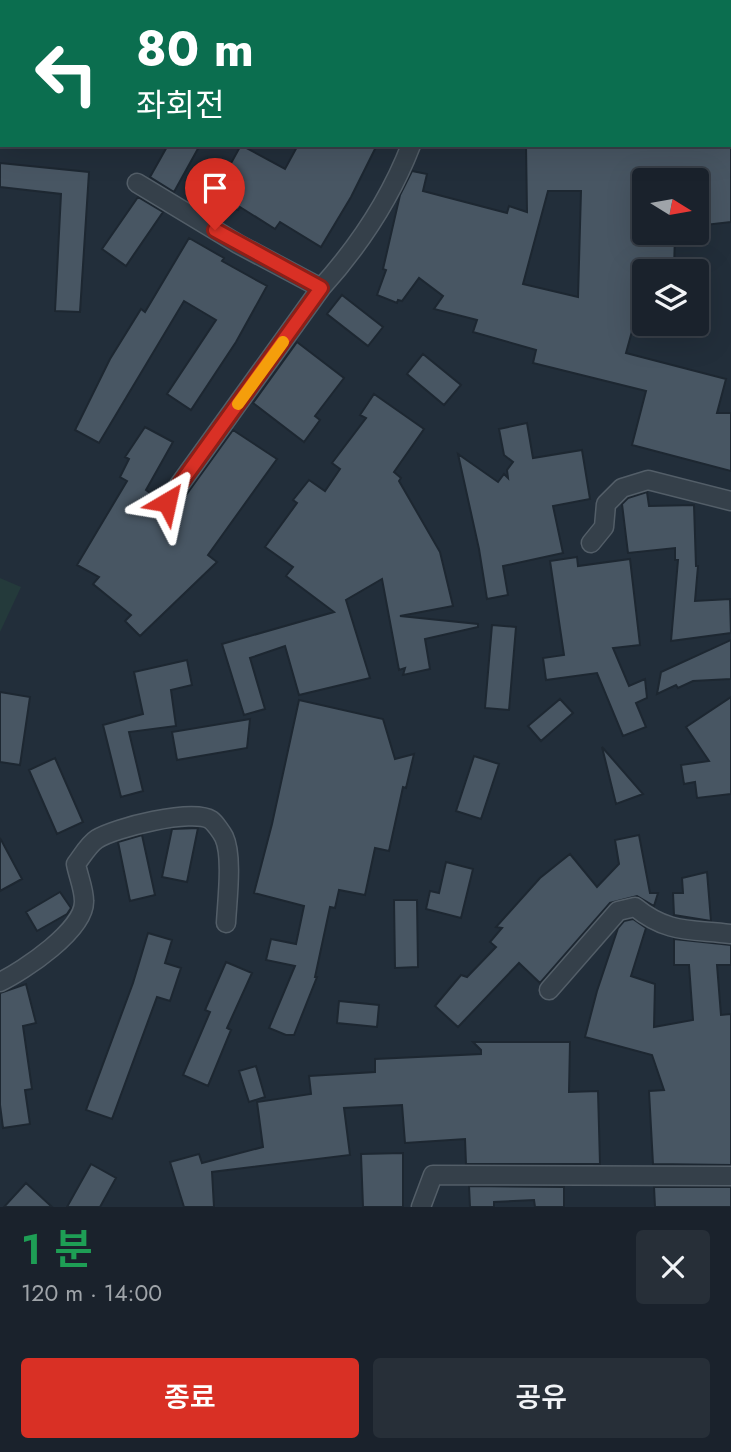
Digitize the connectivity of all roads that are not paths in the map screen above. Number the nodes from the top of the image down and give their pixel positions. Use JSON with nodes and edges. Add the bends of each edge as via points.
{"nodes":[{"id":1,"x":410,"y":147,"type":"edge"},
{"id":2,"x":137,"y":183,"type":"dead end"},
{"id":3,"x":321,"y":288,"type":"junction"},
{"id":4,"x":731,"y":501,"type":"edge"},
{"id":5,"x":167,"y":502,"type":"dead end"},
{"id":6,"x":591,"y":544,"type":"dead end"},
{"id":7,"x":226,"y":923,"type":"dead end"},
{"id":8,"x":731,"y":934,"type":"edge"},
{"id":9,"x":0,"y":982,"type":"edge"},
{"id":10,"x":549,"y":990,"type":"dead end"},
{"id":11,"x":731,"y":1176,"type":"edge"},
{"id":12,"x":421,"y":1207,"type":"edge"}],
"edges":[{"from":1,"to":3,"type":"street","via":[[400,174],[346,260]]},
{"from":2,"to":3,"type":"street"},
{"from":3,"to":5,"type":"street"},
{"from":4,"to":6,"type":"street","via":[[648,480],[622,488],[606,505],[604,527]]},
{"from":7,"to":9,"type":"street","via":[[225,838],[212,820],[176,817],[134,826],[96,839],[76,864],[84,903],[75,922],[58,943]]},
{"from":8,"to":10,"type":"street","via":[[681,930],[652,921],[635,907],[618,911]]},
{"from":11,"to":12,"type":"street","via":[[433,1175]]}]}
